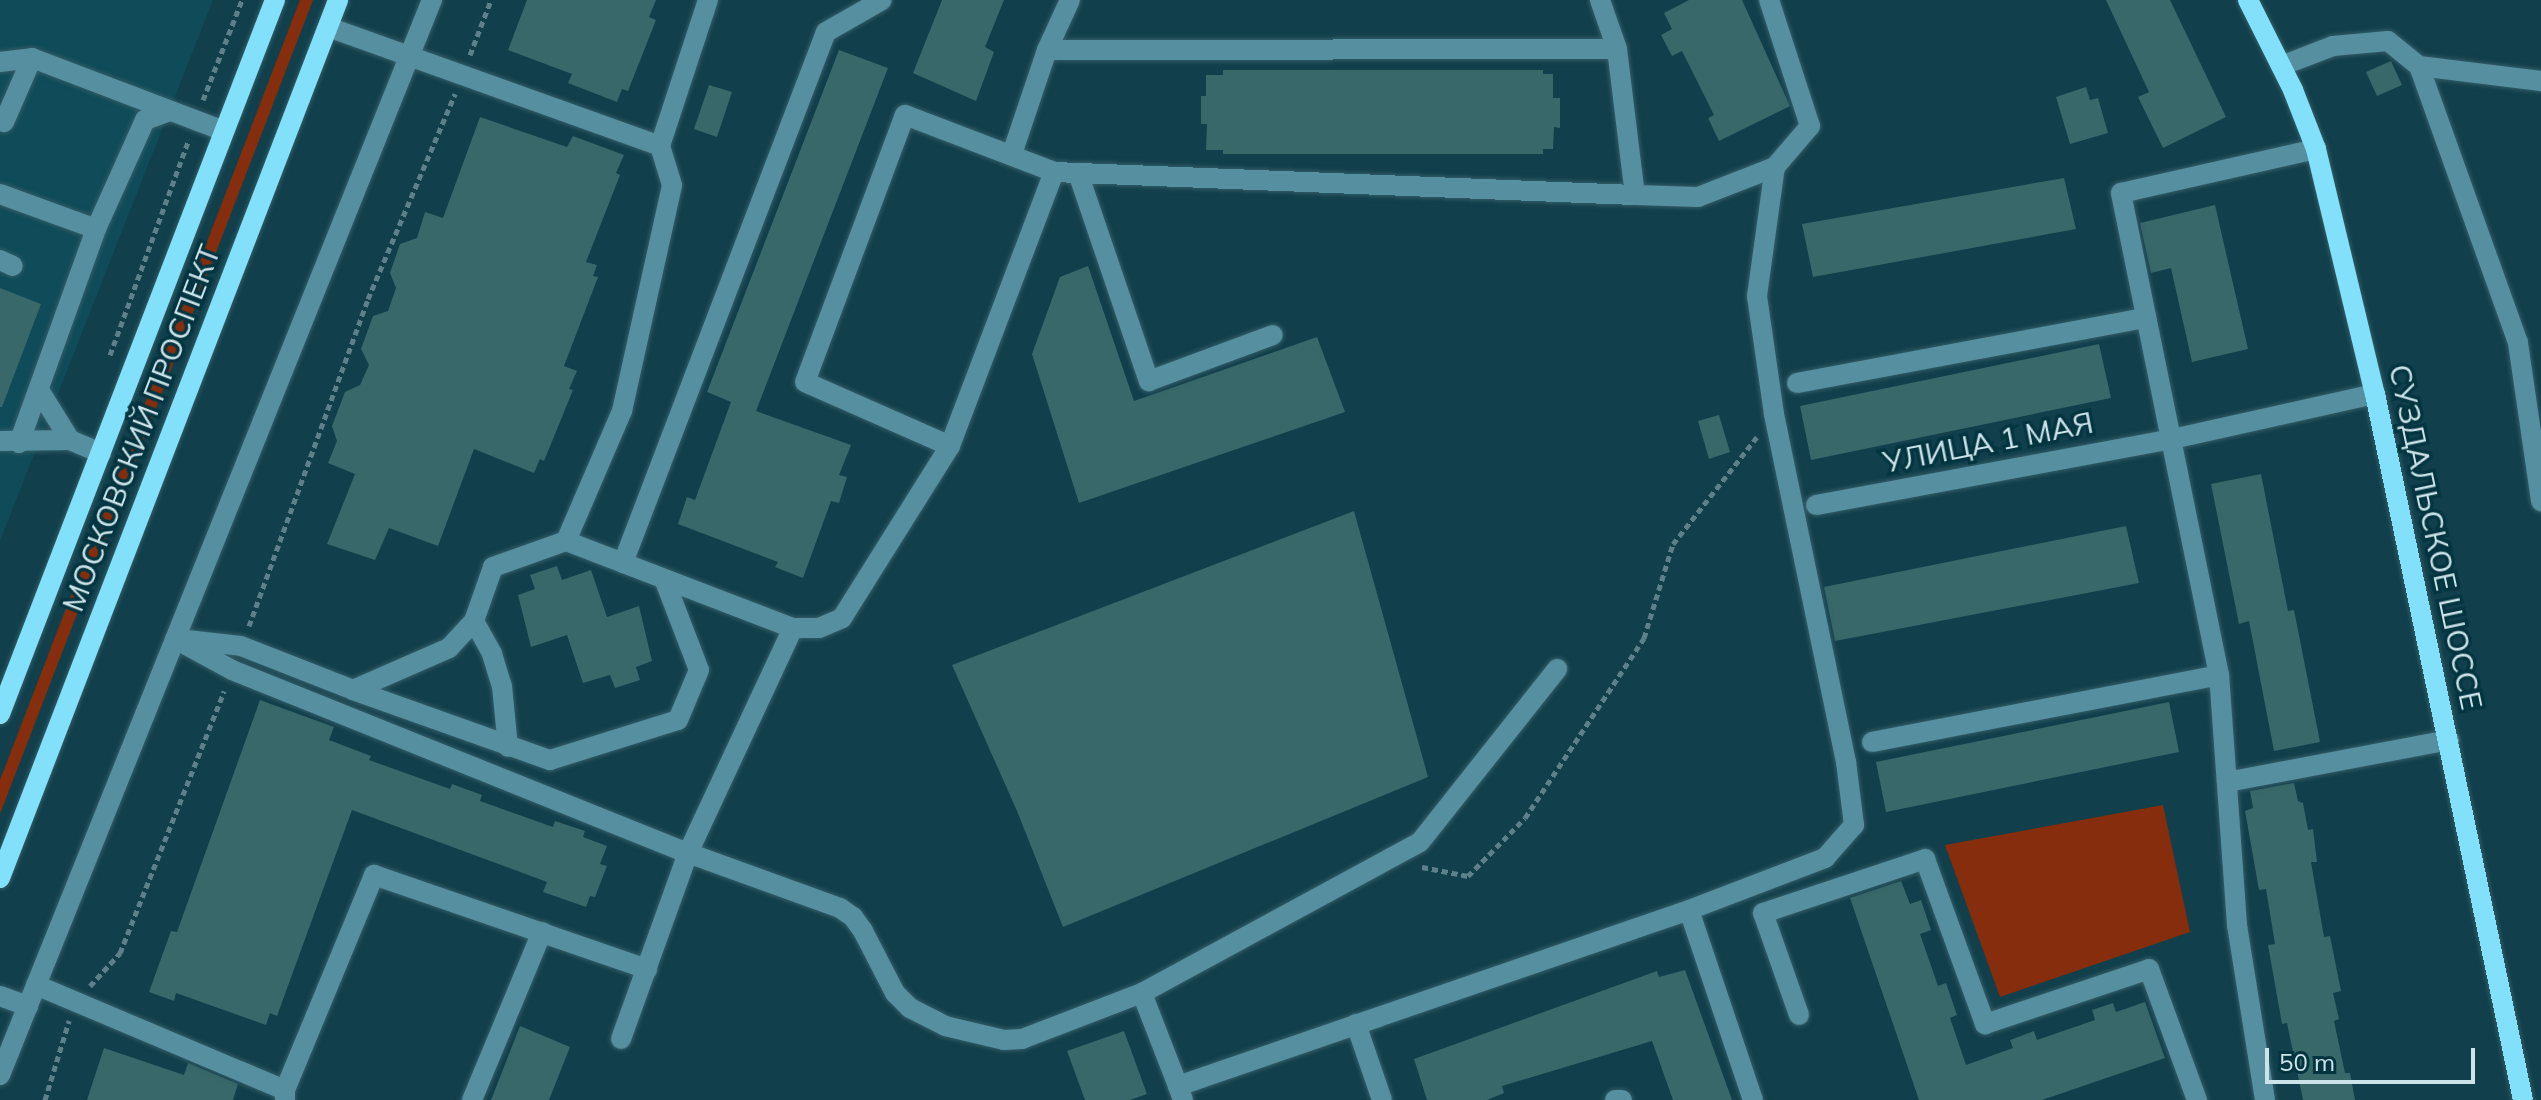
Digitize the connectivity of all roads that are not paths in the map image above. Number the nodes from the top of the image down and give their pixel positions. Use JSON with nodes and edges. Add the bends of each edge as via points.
{"nodes":[{"id":1,"x":275,"y":0,"type":"edge"},
{"id":2,"x":338,"y":0,"type":"edge"},
{"id":3,"x":432,"y":0,"type":"edge"},
{"id":4,"x":708,"y":0,"type":"edge"},
{"id":5,"x":882,"y":0,"type":"edge"},
{"id":6,"x":1070,"y":0,"type":"edge"},
{"id":7,"x":1600,"y":0,"type":"edge"},
{"id":8,"x":1769,"y":0,"type":"edge"},
{"id":9,"x":2248,"y":0,"type":"edge"},
{"id":10,"x":328,"y":27,"type":"junction"},
{"id":11,"x":1617,"y":49,"type":"junction"},
{"id":12,"x":1047,"y":50,"type":"junction"},
{"id":13,"x":409,"y":56,"type":"junction"},
{"id":14,"x":32,"y":58,"type":"junction"},
{"id":15,"x":0,"y":62,"type":"edge"},
{"id":16,"x":2281,"y":66,"type":"junction"},
{"id":17,"x":2419,"y":66,"type":"junction"},
{"id":18,"x":2541,"y":81,"type":"edge"},
{"id":19,"x":170,"y":111,"type":"junction"},
{"id":20,"x":4,"y":122,"type":"dead end"},
{"id":21,"x":224,"y":131,"type":"junction"},
{"id":22,"x":660,"y":146,"type":"junction"},
{"id":23,"x":2316,"y":149,"type":"junction"},
{"id":24,"x":1012,"y":154,"type":"junction"},
{"id":25,"x":1775,"y":167,"type":"junction"},
{"id":26,"x":1054,"y":172,"type":"junction"},
{"id":27,"x":1078,"y":173,"type":"junction"},
{"id":28,"x":0,"y":194,"type":"edge"},
{"id":29,"x":1635,"y":195,"type":"junction"},
{"id":30,"x":96,"y":229,"type":"junction"},
{"id":31,"x":2146,"y":318,"type":"junction"},
{"id":32,"x":1273,"y":335,"type":"dead end"},
{"id":33,"x":1797,"y":383,"type":"dead end"},
{"id":34,"x":39,"y":390,"type":"junction"},
{"id":35,"x":2375,"y":394,"type":"junction"},
{"id":36,"x":2172,"y":439,"type":"junction"},
{"id":37,"x":70,"y":440,"type":"junction"},
{"id":38,"x":10,"y":442,"type":"edge"},
{"id":39,"x":950,"y":446,"type":"junction"},
{"id":40,"x":101,"y":453,"type":"junction"},
{"id":41,"x":2541,"y":501,"type":"edge"},
{"id":42,"x":1816,"y":505,"type":"dead end"},
{"id":43,"x":566,"y":541,"type":"junction"},
{"id":44,"x":623,"y":563,"type":"junction"},
{"id":45,"x":664,"y":579,"type":"junction"},
{"id":46,"x":474,"y":621,"type":"junction"},
{"id":47,"x":793,"y":628,"type":"junction"},
{"id":48,"x":175,"y":639,"type":"junction"},
{"id":49,"x":1557,"y":669,"type":"dead end"},
{"id":50,"x":2219,"y":675,"type":"junction"},
{"id":51,"x":353,"y":690,"type":"junction"},
{"id":52,"x":0,"y":714,"type":"edge"},
{"id":53,"x":2449,"y":740,"type":"junction"},
{"id":54,"x":1872,"y":742,"type":"dead end"},
{"id":55,"x":508,"y":747,"type":"junction"},
{"id":56,"x":2227,"y":782,"type":"junction"},
{"id":57,"x":688,"y":853,"type":"junction"},
{"id":58,"x":0,"y":878,"type":"edge"},
{"id":59,"x":1689,"y":910,"type":"junction"},
{"id":60,"x":542,"y":932,"type":"junction"},
{"id":61,"x":647,"y":969,"type":"junction"},
{"id":62,"x":36,"y":985,"type":"junction"},
{"id":63,"x":1142,"y":993,"type":"junction"},
{"id":64,"x":0,"y":996,"type":"edge"},
{"id":65,"x":28,"y":1006,"type":"junction"},
{"id":66,"x":1799,"y":1015,"type":"dead end"},
{"id":67,"x":1356,"y":1024,"type":"junction"},
{"id":68,"x":621,"y":1039,"type":"dead end"},
{"id":69,"x":0,"y":1075,"type":"edge"},
{"id":70,"x":1180,"y":1093,"type":"edge"},
{"id":71,"x":285,"y":1095,"type":"edge"},
{"id":72,"x":472,"y":1100,"type":"edge"},
{"id":73,"x":1382,"y":1100,"type":"edge"},
{"id":74,"x":1615,"y":1100,"type":"edge"},
{"id":75,"x":1622,"y":1100,"type":"edge"},
{"id":76,"x":1753,"y":1100,"type":"edge"},
{"id":77,"x":2197,"y":1100,"type":"edge"},
{"id":78,"x":2265,"y":1100,"type":"edge"},
{"id":79,"x":2523,"y":1100,"type":"edge"}],
"edges":[{"from":1,"to":21,"type":"main road","name":"МОСКОВСКИЙ ПРОСПЕКТ"},
{"from":2,"to":10,"type":"main road","name":"МОСКОВСКИЙ ПРОСПЕКТ"},
{"from":3,"to":13,"type":"street"},
{"from":4,"to":22,"type":"street"},
{"from":5,"to":44,"type":"street","via":[[826,32]]},
{"from":6,"to":12,"type":"street"},
{"from":7,"to":11,"type":"street"},
{"from":8,"to":25,"type":"street","via":[[1810,126]]},
{"from":9,"to":16,"type":"main road","name":"СУЗДАЛЬСКОЕ ШОССЕ"},
{"from":10,"to":13,"type":"street"},
{"from":10,"to":58,"type":"main road","name":"МОСКОВСКИЙ ПРОСПЕКТ"},
{"from":11,"to":12,"type":"street"},
{"from":11,"to":29,"type":"street"},
{"from":12,"to":24,"type":"street"},
{"from":13,"to":22,"type":"street"},
{"from":13,"to":48,"type":"street"},
{"from":14,"to":15,"type":"street"},
{"from":14,"to":19,"type":"street"},
{"from":14,"to":20,"type":"street"},
{"from":16,"to":17,"type":"street","via":[[2333,46],[2388,41]]},
{"from":16,"to":23,"type":"main road","name":"СУЗДАЛЬСКОЕ ШОССЕ"},
{"from":17,"to":18,"type":"street"},
{"from":17,"to":41,"type":"street","via":[[2518,343]]},
{"from":19,"to":21,"type":"street"},
{"from":19,"to":30,"type":"street","via":[[145,120]]},
{"from":21,"to":40,"type":"main road","name":"МОСКОВСКИЙ ПРОСПЕКТ"},
{"from":22,"to":43,"type":"street","via":[[672,185],[622,411]]},
{"from":23,"to":31,"type":"street","via":[[2121,193]]},
{"from":23,"to":35,"type":"main road","name":"СУЗДАЛЬСКОЕ ШОССЕ"},
{"from":24,"to":26,"type":"street"},
{"from":24,"to":39,"type":"street","via":[[905,115],[805,382]]},
{"from":25,"to":29,"type":"street","via":[[1698,197]]},
{"from":25,"to":59,"type":"street","via":[[1757,296],[1774,414],[1846,762],[1854,825],[1825,858]]},
{"from":26,"to":27,"type":"street"},
{"from":26,"to":39,"type":"street"},
{"from":27,"to":29,"type":"street"},
{"from":27,"to":32,"type":"street","via":[[1149,381]]},
{"from":28,"to":30,"type":"street"},
{"from":30,"to":34,"type":"street"},
{"from":31,"to":33,"type":"street"},
{"from":31,"to":36,"type":"street"},
{"from":34,"to":37,"type":"street"},
{"from":34,"to":38,"type":"street"},
{"from":35,"to":36,"type":"street","name":"УЛИЦА 1 МАЯ"},
{"from":35,"to":53,"type":"main road","name":"СУЗДАЛЬСКОЕ ШОССЕ"},
{"from":36,"to":42,"type":"street","name":"УЛИЦА 1 МАЯ"},
{"from":36,"to":50,"type":"street"},
{"from":37,"to":38,"type":"street"},
{"from":37,"to":40,"type":"street"},
{"from":39,"to":47,"type":"street","via":[[842,618],[819,628]]},
{"from":40,"to":52,"type":"main road","name":"МОСКОВСКИЙ ПРОСПЕКТ"},
{"from":43,"to":44,"type":"street"},
{"from":43,"to":46,"type":"street","via":[[493,567]]},
{"from":44,"to":45,"type":"street"},
{"from":45,"to":47,"type":"street"},
{"from":45,"to":55,"type":"street","via":[[699,670],[678,720],[550,760]]},
{"from":46,"to":51,"type":"street","via":[[449,648]]},
{"from":46,"to":55,"type":"street","via":[[502,686]]},
{"from":47,"to":57,"type":"street"},
{"from":48,"to":51,"type":"street","via":[[241,646]]},
{"from":48,"to":57,"type":"street","via":[[232,670]]},
{"from":48,"to":62,"type":"street"},
{"from":49,"to":63,"type":"street","via":[[1420,842]]},
{"from":50,"to":54,"type":"street"},
{"from":50,"to":56,"type":"street"},
{"from":51,"to":55,"type":"street"},
{"from":53,"to":56,"type":"street"},
{"from":53,"to":79,"type":"main road","name":"СУЗДАЛЬСКОЕ ШОССЕ"},
{"from":56,"to":78,"type":"street","via":[[2237,925]]},
{"from":57,"to":61,"type":"street"},
{"from":57,"to":63,"type":"street","via":[[840,908],[863,931],[895,993],[910,1008],[945,1026],[1022,1039]]},
{"from":59,"to":67,"type":"street"},
{"from":59,"to":76,"type":"street"},
{"from":60,"to":61,"type":"street"},
{"from":60,"to":71,"type":"street","via":[[374,875]]},
{"from":60,"to":72,"type":"street"},
{"from":61,"to":68,"type":"street"},
{"from":62,"to":65,"type":"street"},
{"from":62,"to":71,"type":"street"},
{"from":63,"to":70,"type":"street"},
{"from":64,"to":65,"type":"street"},
{"from":65,"to":69,"type":"street"},
{"from":66,"to":77,"type":"street","via":[[1763,913],[1925,859],[1985,1024],[2149,969]]},
{"from":67,"to":70,"type":"street"},
{"from":67,"to":73,"type":"street"},
{"from":74,"to":75,"type":"street"}]}
